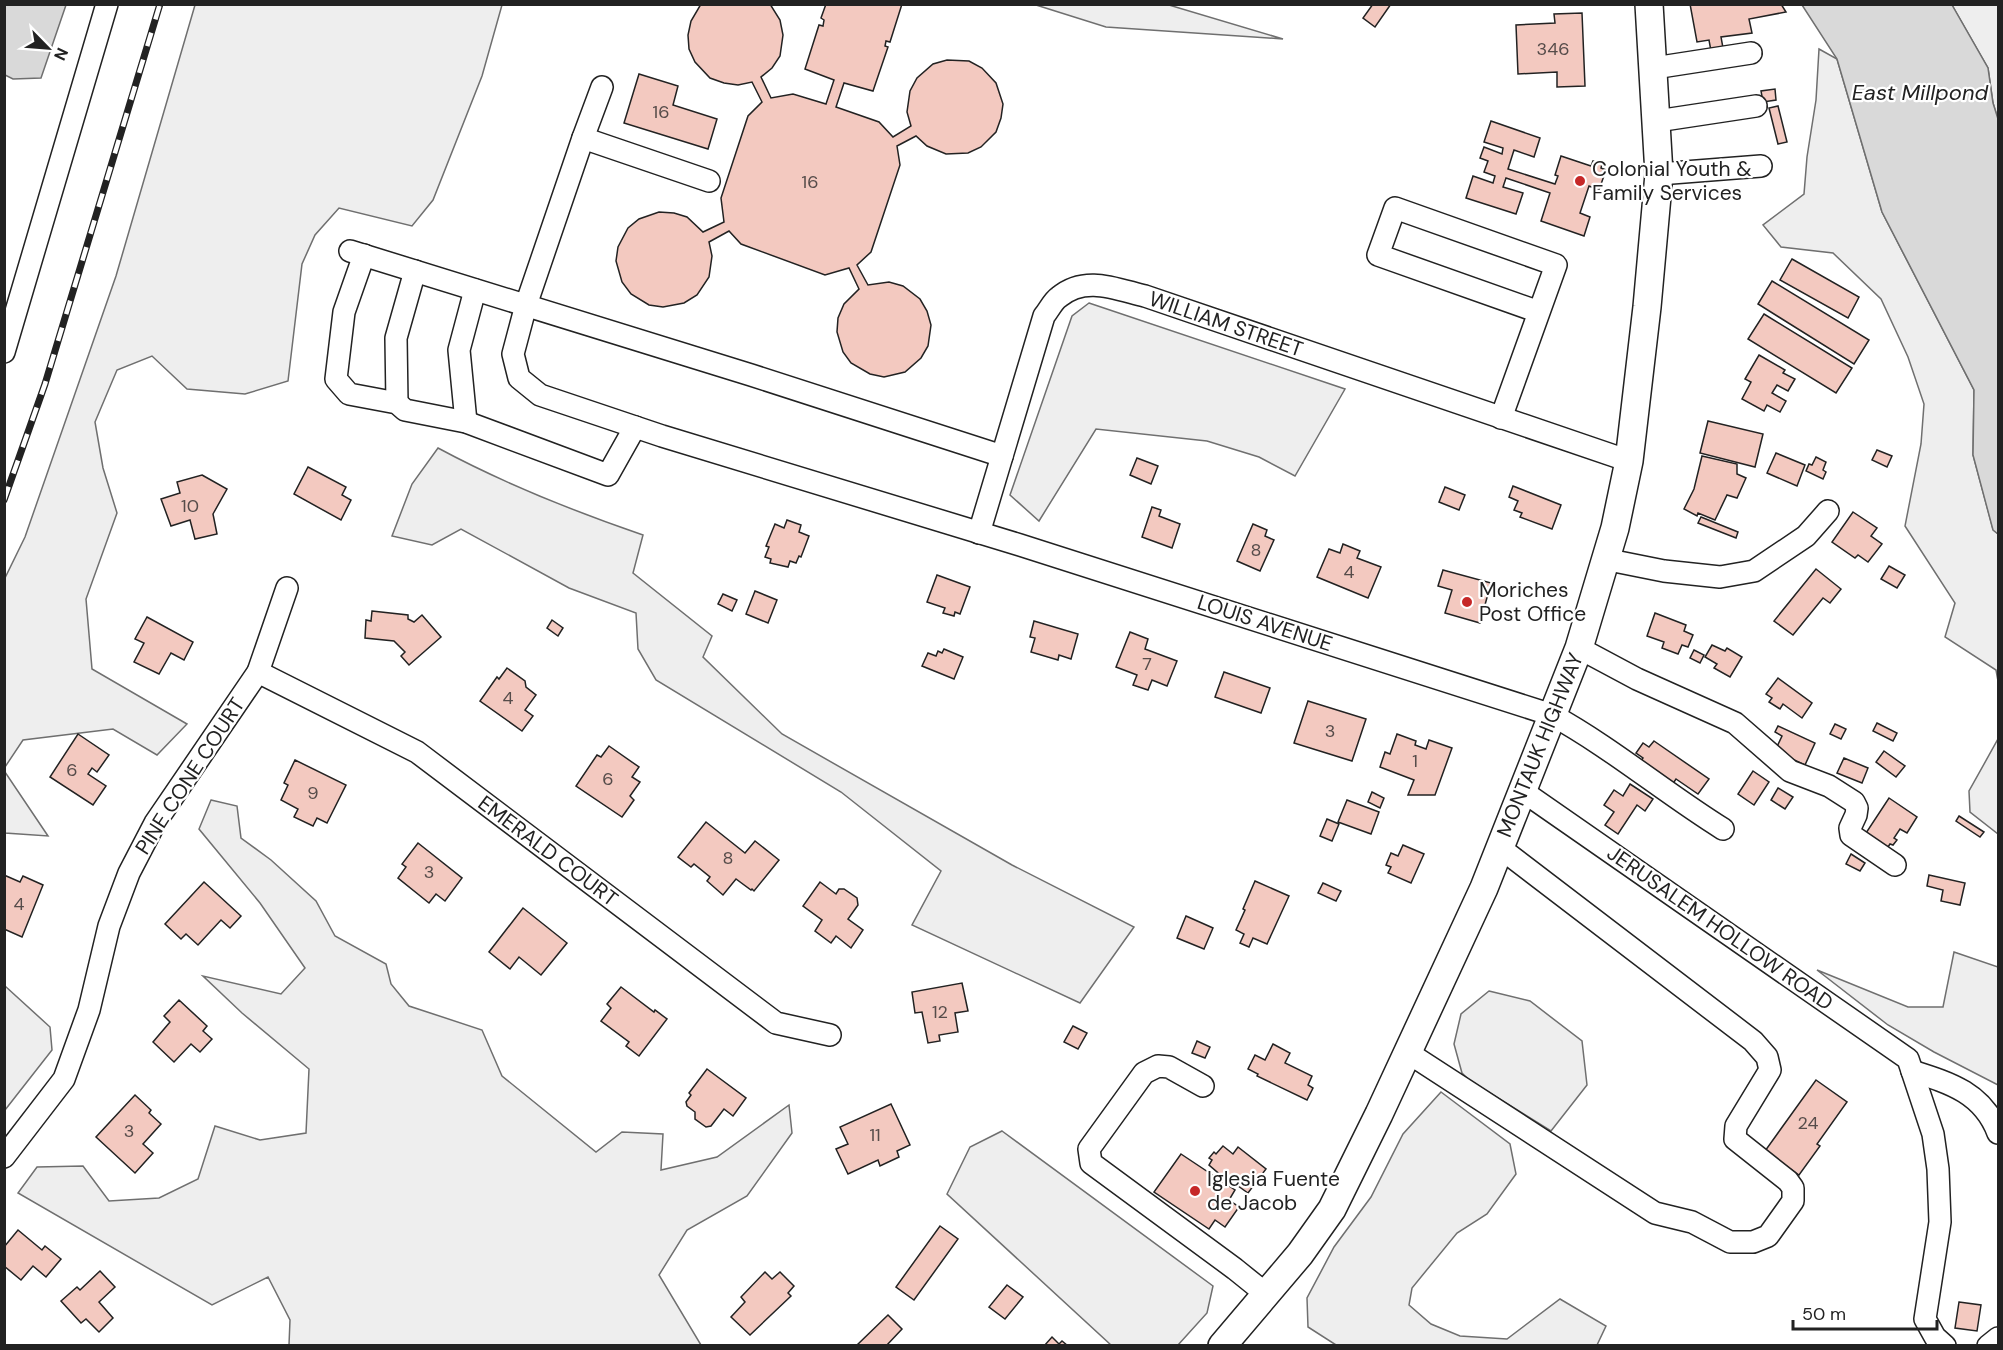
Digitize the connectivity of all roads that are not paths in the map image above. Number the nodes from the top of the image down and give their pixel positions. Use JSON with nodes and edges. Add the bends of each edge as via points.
{"nodes":[{"id":1,"x":107,"y":4,"type":"edge"},
{"id":2,"x":1649,"y":4,"type":"edge"},
{"id":3,"x":1750,"y":53,"type":"dead end"},
{"id":4,"x":1654,"y":68,"type":"junction"},
{"id":5,"x":602,"y":87,"type":"dead end"},
{"id":6,"x":1756,"y":106,"type":"dead end"},
{"id":7,"x":1657,"y":122,"type":"junction"},
{"id":8,"x":583,"y":138,"type":"junction"},
{"id":9,"x":1761,"y":166,"type":"dead end"},
{"id":10,"x":1659,"y":174,"type":"junction"},
{"id":11,"x":709,"y":181,"type":"dead end"},
{"id":12,"x":415,"y":271,"type":"junction"},
{"id":13,"x":476,"y":290,"type":"junction"},
{"id":14,"x":526,"y":305,"type":"junction"},
{"id":15,"x":1539,"y":312,"type":"junction"},
{"id":16,"x":4,"y":352,"type":"edge"},
{"id":17,"x":397,"y":403,"type":"junction"},
{"id":18,"x":1501,"y":418,"type":"junction"},
{"id":19,"x":466,"y":422,"type":"junction"},
{"id":20,"x":635,"y":427,"type":"junction"},
{"id":21,"x":1002,"y":456,"type":"junction"},
{"id":22,"x":1629,"y":461,"type":"junction"},
{"id":23,"x":1828,"y":512,"type":"dead end"},
{"id":24,"x":979,"y":533,"type":"junction"},
{"id":25,"x":1604,"y":559,"type":"junction"},
{"id":26,"x":287,"y":588,"type":"dead end"},
{"id":27,"x":1579,"y":648,"type":"junction"},
{"id":28,"x":258,"y":672,"type":"junction"},
{"id":29,"x":1552,"y":715,"type":"junction"},
{"id":30,"x":1521,"y":790,"type":"junction"},
{"id":31,"x":1723,"y":829,"type":"dead end"},
{"id":32,"x":1499,"y":847,"type":"junction"},
{"id":33,"x":1895,"y":865,"type":"dead end"},
{"id":34,"x":830,"y":1035,"type":"dead end"},
{"id":35,"x":1407,"y":1052,"type":"junction"},
{"id":36,"x":1912,"y":1071,"type":"junction"},
{"id":37,"x":1203,"y":1086,"type":"dead end"},
{"id":38,"x":1998,"y":1133,"type":"edge"},
{"id":39,"x":4,"y":1157,"type":"edge"},
{"id":40,"x":1266,"y":1294,"type":"junction"},
{"id":41,"x":1998,"y":1338,"type":"edge"},
{"id":42,"x":1222,"y":1346,"type":"edge"},
{"id":43,"x":1945,"y":1346,"type":"edge"},
{"id":44,"x":1988,"y":1346,"type":"edge"}],
"edges":[{"from":1,"to":16,"type":"street"},
{"from":2,"to":4,"type":"main road","name":"MONTAUK HIGHWAY"},
{"from":3,"to":4,"type":"street"},
{"from":4,"to":7,"type":"main road","name":"MONTAUK HIGHWAY"},
{"from":5,"to":8,"type":"street","name":"LOUIS AVENUE"},
{"from":6,"to":7,"type":"street"},
{"from":7,"to":10,"type":"main road","name":"MONTAUK HIGHWAY"},
{"from":8,"to":11,"type":"street"},
{"from":8,"to":14,"type":"street","name":"LOUIS AVENUE"},
{"from":9,"to":10,"type":"street"},
{"from":10,"to":22,"type":"main road","name":"MONTAUK HIGHWAY"},
{"from":12,"to":13,"type":"street"},
{"from":12,"to":17,"type":"street","via":[[396,338]]},
{"from":12,"to":17,"type":"street","via":[[357,253],[344,312],[336,379],[349,394]]},
{"from":13,"to":14,"type":"street"},
{"from":13,"to":19,"type":"street","via":[[459,350]]},
{"from":14,"to":20,"type":"street","name":"LOUIS AVENUE","via":[[513,354],[519,378],[540,395]]},
{"from":14,"to":21,"type":"street"},
{"from":15,"to":15,"type":"street","via":[[1556,265],[1395,208],[1378,255]]},
{"from":15,"to":18,"type":"street"},
{"from":17,"to":19,"type":"street","via":[[405,410]]},
{"from":18,"to":21,"type":"street","name":"WILLIAM STREET","via":[[1145,296],[1095,283],[1078,286],[1059,297],[1044,316]]},
{"from":18,"to":22,"type":"street","name":"WILLIAM STREET"},
{"from":19,"to":20,"type":"street","via":[[608,475]]},
{"from":20,"to":24,"type":"street","name":"LOUIS AVENUE"},
{"from":21,"to":24,"type":"street","name":"WILLIAM STREET"},
{"from":22,"to":25,"type":"main road","name":"MONTAUK HIGHWAY"},
{"from":23,"to":25,"type":"street","via":[[1806,536],[1754,571],[1720,577]]},
{"from":24,"to":29,"type":"street","name":"LOUIS AVENUE"},
{"from":25,"to":27,"type":"main road","name":"MONTAUK HIGHWAY"},
{"from":26,"to":28,"type":"street","name":"PINE CONE COURT"},
{"from":27,"to":29,"type":"main road","name":"MONTAUK HIGHWAY"},
{"from":27,"to":33,"type":"street","via":[[1735,723],[1790,771],[1829,786],[1854,802],[1857,815],[1851,835]]},
{"from":28,"to":34,"type":"street","name":"EMERALD COURT","via":[[417,752],[776,1023]]},
{"from":28,"to":39,"type":"street","name":"PINE CONE COURT","via":[[144,843],[109,926],[89,1010],[64,1079]]},
{"from":29,"to":30,"type":"main road","name":"MONTAUK HIGHWAY"},
{"from":29,"to":31,"type":"street","name":"LOUIS AVENUE"},
{"from":30,"to":32,"type":"main road","name":"MONTAUK HIGHWAY"},
{"from":30,"to":36,"type":"street","name":"JERUSALEM HOLLOW ROAD","via":[[1908,1059]]},
{"from":32,"to":35,"type":"main road","name":"MONTAUK HIGHWAY","via":[[1484,888]]},
{"from":32,"to":35,"type":"street","via":[[1754,1041],[1767,1057],[1770,1070],[1736,1126],[1735,1139],[1788,1180],[1793,1188],[1793,1201],[1768,1236],[1753,1242],[1730,1242],[1692,1222],[1655,1213]]},
{"from":35,"to":40,"type":"main road","name":"MONTAUK HIGHWAY","via":[[1332,1209]]},
{"from":36,"to":38,"type":"street","via":[[1950,1082],[1984,1106]]},
{"from":36,"to":43,"type":"street","name":"JERUSALEM HOLLOW ROAD","via":[[1933,1134],[1938,1169],[1940,1222],[1925,1318]]},
{"from":37,"to":40,"type":"street","via":[[1169,1067],[1158,1066],[1144,1073],[1089,1149],[1091,1163]]},
{"from":40,"to":42,"type":"main road","name":"MONTAUK HIGHWAY"},
{"from":41,"to":44,"type":"street"}]}
